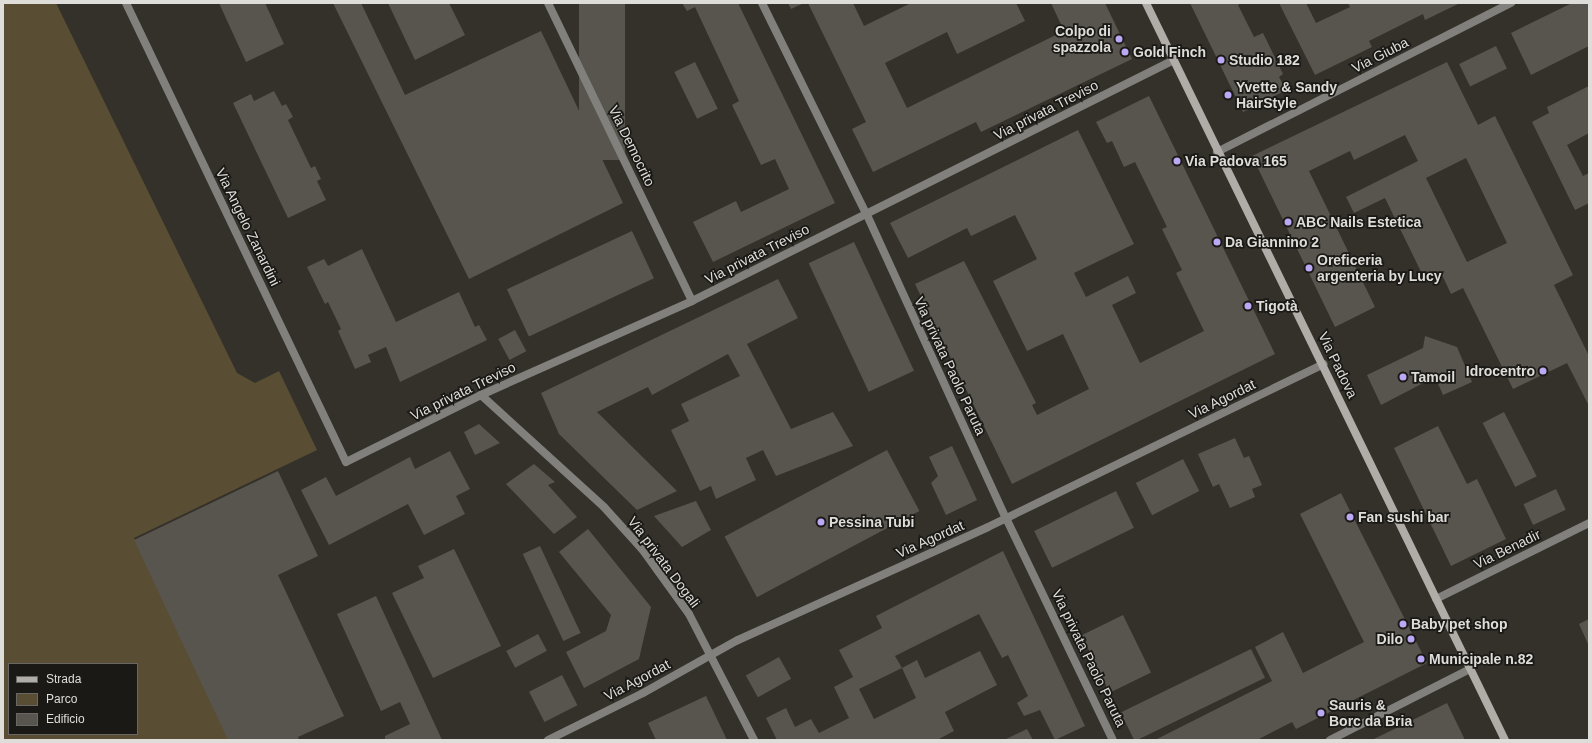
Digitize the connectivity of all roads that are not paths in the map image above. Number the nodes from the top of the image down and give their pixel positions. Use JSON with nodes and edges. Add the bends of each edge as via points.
{"nodes":[{"id":1,"x":126,"y":3,"type":"edge"},
{"id":2,"x":548,"y":3,"type":"edge"},
{"id":3,"x":762,"y":3,"type":"edge"},
{"id":4,"x":1146,"y":3,"type":"edge"},
{"id":5,"x":1511,"y":3,"type":"edge"},
{"id":6,"x":1174,"y":60,"type":"junction"},
{"id":7,"x":1217,"y":152,"type":"junction"},
{"id":8,"x":867,"y":215,"type":"junction"},
{"id":9,"x":692,"y":301,"type":"junction"},
{"id":10,"x":1324,"y":364,"type":"junction"},
{"id":11,"x":481,"y":395,"type":"junction"},
{"id":12,"x":346,"y":462,"type":"joint"},
{"id":13,"x":1006,"y":518,"type":"junction"},
{"id":14,"x":1589,"y":523,"type":"edge"},
{"id":15,"x":1436,"y":599,"type":"junction"},
{"id":16,"x":711,"y":655,"type":"junction"},
{"id":17,"x":1470,"y":669,"type":"junction"},
{"id":18,"x":548,"y":740,"type":"edge"},
{"id":19,"x":754,"y":740,"type":"edge"},
{"id":20,"x":1114,"y":740,"type":"edge"},
{"id":21,"x":1330,"y":740,"type":"edge"},
{"id":22,"x":1505,"y":740,"type":"edge"}],
"edges":[{"from":1,"to":12,"type":"street","name":"Via Angelo Zanardini"},
{"from":2,"to":9,"type":"street","name":"Via Democrito"},
{"from":3,"to":8,"type":"street","name":"Via privata Paolo Paruta"},
{"from":4,"to":6,"type":"street","name":"Via Padova"},
{"from":5,"to":7,"type":"street","name":"Via Giuba"},
{"from":6,"to":7,"type":"street","name":"Via Padova"},
{"from":6,"to":8,"type":"street","name":"Via privata Treviso"},
{"from":7,"to":10,"type":"street","name":"Via Padova"},
{"from":8,"to":9,"type":"street","name":"Via privata Treviso"},
{"from":8,"to":13,"type":"street","name":"Via privata Paolo Paruta"},
{"from":9,"to":11,"type":"street","name":"Via privata Treviso"},
{"from":10,"to":13,"type":"street","name":"Via Agordat"},
{"from":10,"to":15,"type":"street","name":"Via Padova"},
{"from":11,"to":12,"type":"street","name":"Via privata Treviso"},
{"from":11,"to":16,"type":"street","name":"Via privata Dogali","via":[[624,528],[689,614]]},
{"from":13,"to":16,"type":"street","name":"Via Agordat"},
{"from":13,"to":20,"type":"street","name":"Via privata Paolo Paruta"},
{"from":14,"to":15,"type":"street","name":"Via Benadir"},
{"from":15,"to":17,"type":"street","name":"Via Padova"},
{"from":16,"to":18,"type":"street","name":"Via Agordat","via":[[643,693]]},
{"from":16,"to":19,"type":"street","name":"Via privata Dogali"},
{"from":17,"to":21,"type":"street"},
{"from":17,"to":22,"type":"street","name":"Via Padova"}]}
